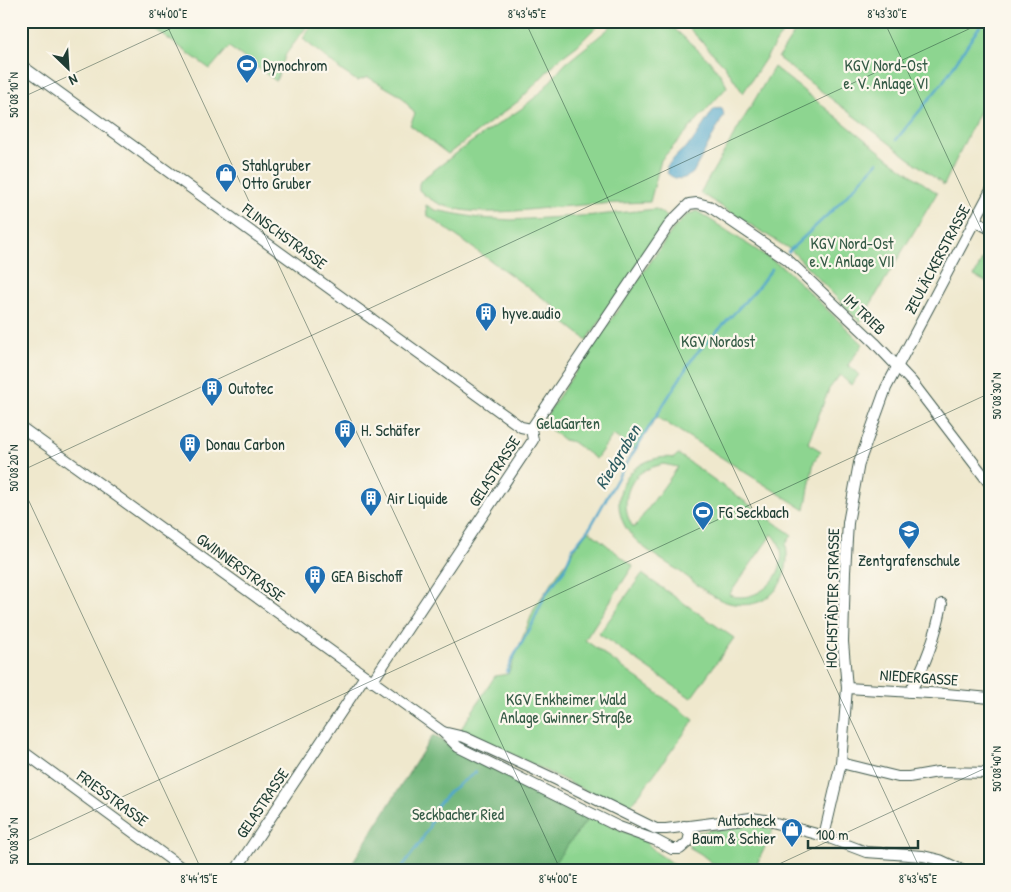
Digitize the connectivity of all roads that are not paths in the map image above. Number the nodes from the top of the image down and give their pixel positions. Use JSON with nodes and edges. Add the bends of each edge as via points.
{"nodes":[{"id":1,"x":21,"y":65,"type":"edge"},
{"id":2,"x":990,"y":192,"type":"edge"},
{"id":3,"x":689,"y":204,"type":"joint"},
{"id":4,"x":974,"y":220,"type":"junction"},
{"id":5,"x":990,"y":229,"type":"edge"},
{"id":6,"x":897,"y":367,"type":"junction"},
{"id":7,"x":21,"y":427,"type":"edge"},
{"id":8,"x":531,"y":429,"type":"junction"},
{"id":9,"x":990,"y":484,"type":"edge"},
{"id":10,"x":942,"y":604,"type":"dead end"},
{"id":11,"x":369,"y":679,"type":"junction"},
{"id":12,"x":847,"y":688,"type":"junction"},
{"id":13,"x":910,"y":692,"type":"junction"},
{"id":14,"x":990,"y":698,"type":"edge"},
{"id":15,"x":442,"y":732,"type":"junction"},
{"id":16,"x":21,"y":750,"type":"edge"},
{"id":17,"x":841,"y":763,"type":"junction"},
{"id":18,"x":990,"y":773,"type":"edge"},
{"id":19,"x":596,"y":799,"type":"junction"},
{"id":20,"x":589,"y":812,"type":"junction"},
{"id":21,"x":649,"y":826,"type":"junction"},
{"id":22,"x":684,"y":826,"type":"junction"},
{"id":23,"x":666,"y":829,"type":"junction"},
{"id":24,"x":824,"y":836,"type":"junction"},
{"id":25,"x":647,"y":837,"type":"junction"},
{"id":26,"x":664,"y":844,"type":"junction"},
{"id":27,"x":186,"y":871,"type":"edge"},
{"id":28,"x":235,"y":871,"type":"edge"},
{"id":29,"x":964,"y":871,"type":"edge"}],
"edges":[{"from":1,"to":8,"type":"street","name":"FLINSCHSTRASSE","via":[[521,427]]},
{"from":2,"to":4,"type":"street","name":"ZEULÄCKERSTRASSE"},
{"from":3,"to":6,"type":"street","name":"IM TRIEB","via":[[709,206],[787,258]]},
{"from":3,"to":8,"type":"street","name":"GELASTRASSE","via":[[671,222]]},
{"from":4,"to":5,"type":"street"},
{"from":4,"to":6,"type":"street","name":"ZEULÄCKERSTRASSE"},
{"from":6,"to":9,"type":"street","name":"IM TRIEB"},
{"from":6,"to":12,"type":"street","name":"HOCHSTÄDTER STRASSE","via":[[869,431],[854,488],[844,608],[843,652]]},
{"from":7,"to":11,"type":"street","name":"GWINNERSTRASSE"},
{"from":8,"to":11,"type":"street","name":"GELASTRASSE","via":[[533,440]]},
{"from":10,"to":13,"type":"street","via":[[928,655]]},
{"from":11,"to":15,"type":"street","name":"GWINNERSTRASSE"},
{"from":11,"to":28,"type":"street","name":"GELASTRASSE"},
{"from":12,"to":13,"type":"street","name":"NIEDERGASSE"},
{"from":12,"to":17,"type":"street","name":"HOCHSTÄDTER STRASSE"},
{"from":13,"to":14,"type":"street","name":"NIEDERGASSE"},
{"from":15,"to":19,"type":"street","name":"GWINNERSTRASSE","via":[[464,737]]},
{"from":15,"to":20,"type":"street","name":"GWINNERSTRASSE","via":[[458,748]]},
{"from":16,"to":27,"type":"street","name":"FRIESSTRASSE"},
{"from":17,"to":18,"type":"street","via":[[898,777],[938,772]]},
{"from":17,"to":24,"type":"street","name":"HOCHSTÄDTER STRASSE"},
{"from":19,"to":20,"type":"street"},
{"from":19,"to":21,"type":"street","name":"GWINNERSTRASSE"},
{"from":20,"to":25,"type":"street","name":"GWINNERSTRASSE"},
{"from":21,"to":23,"type":"street","name":"GWINNERSTRASSE"},
{"from":21,"to":25,"type":"street"},
{"from":22,"to":23,"type":"street"},
{"from":22,"to":24,"type":"street","via":[[752,818]]},
{"from":22,"to":26,"type":"street","via":[[690,834],[686,845],[675,850]]},
{"from":23,"to":26,"type":"street","via":[[660,836]]},
{"from":24,"to":29,"type":"street","via":[[866,852],[924,856]]},
{"from":25,"to":26,"type":"street","name":"GWINNERSTRASSE"}]}
